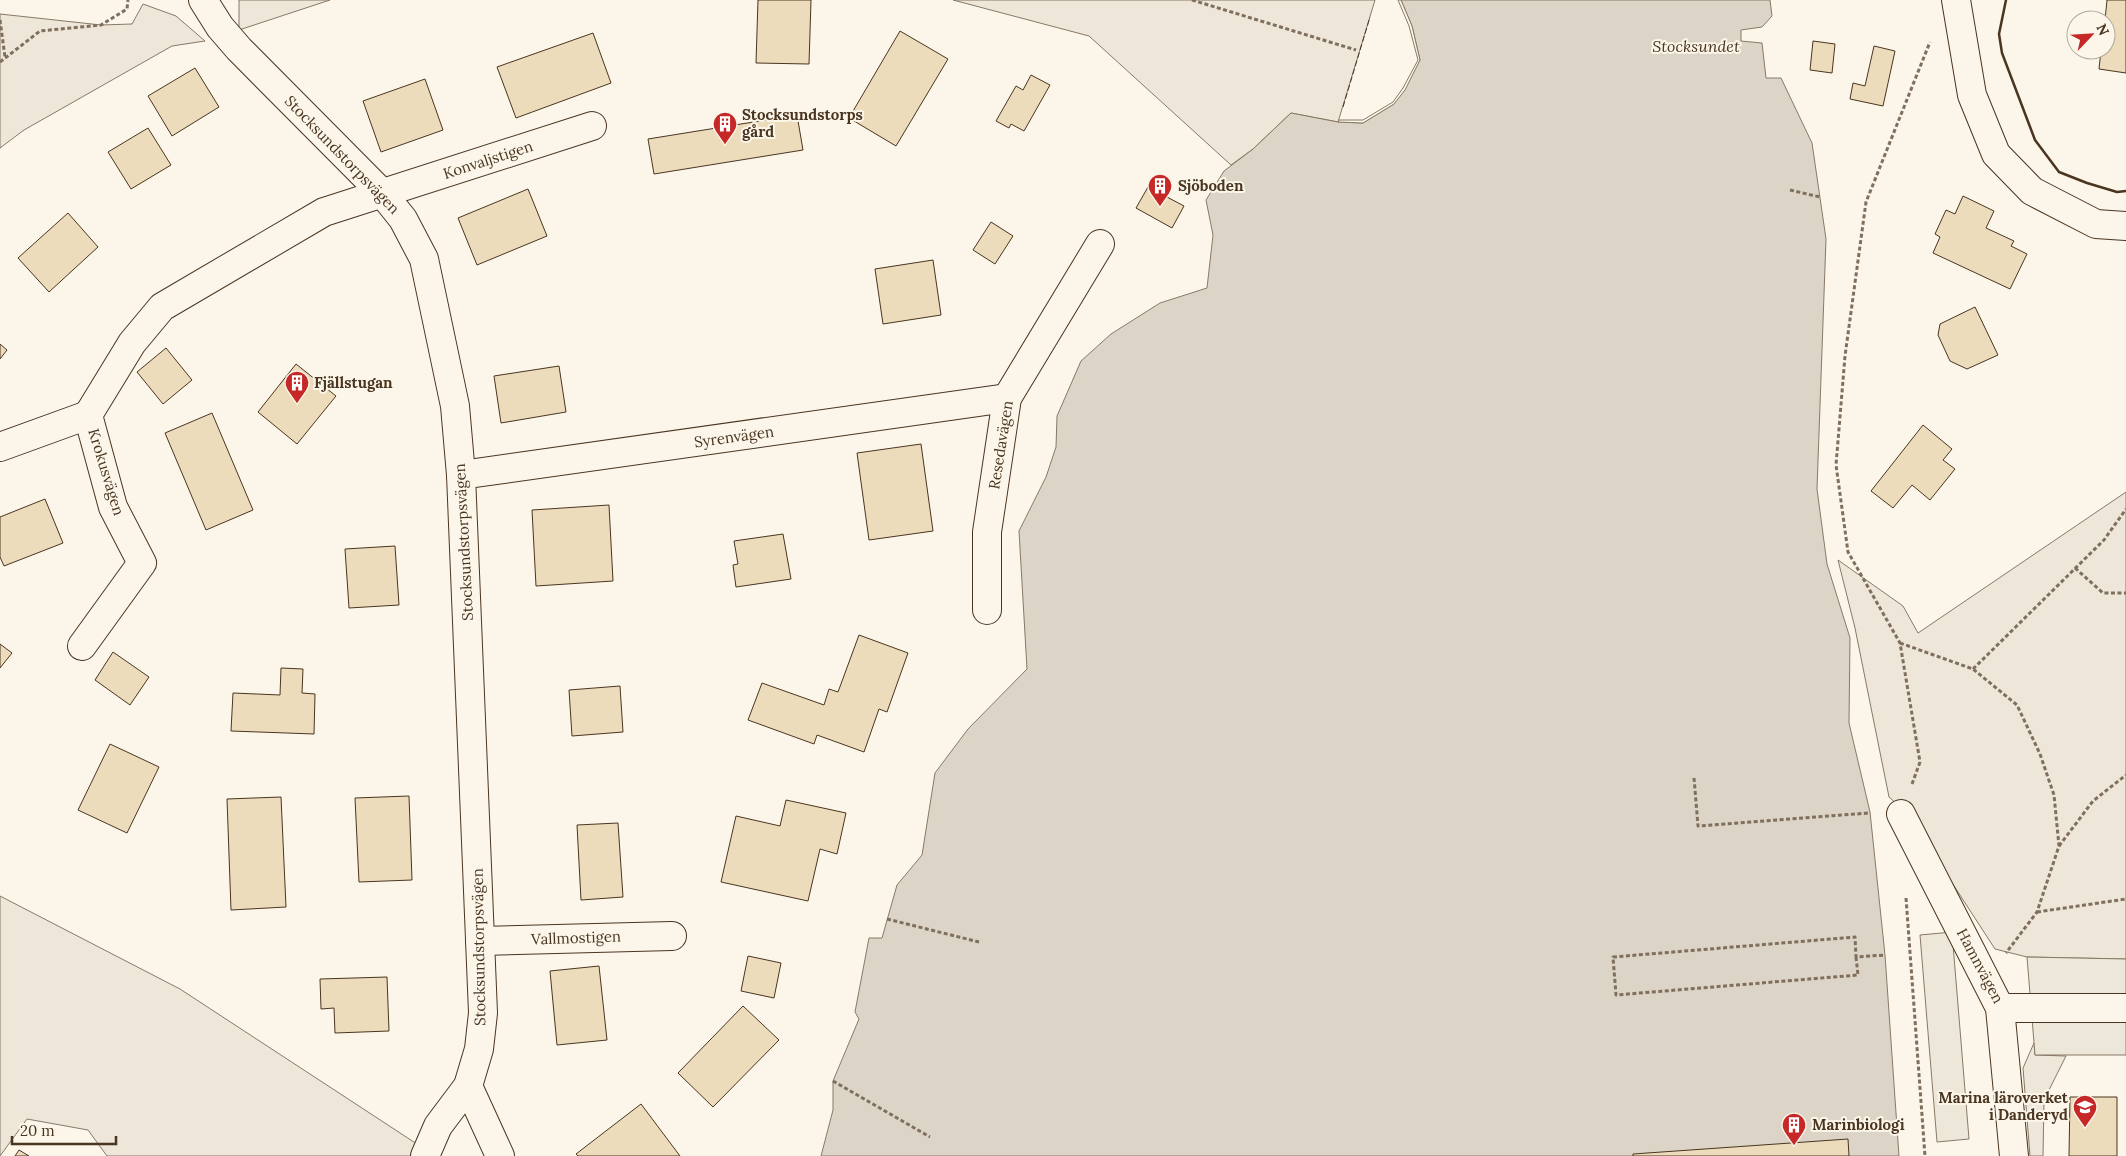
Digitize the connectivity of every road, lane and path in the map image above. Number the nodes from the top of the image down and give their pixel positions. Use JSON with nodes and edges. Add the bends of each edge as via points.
{"nodes":[{"id":1,"x":128,"y":0,"type":"edge"},
{"id":2,"x":203,"y":0,"type":"edge"},
{"id":3,"x":1192,"y":0,"type":"edge"},
{"id":4,"x":1956,"y":3,"type":"edge"},
{"id":5,"x":0,"y":20,"type":"edge"},
{"id":6,"x":1356,"y":50,"type":"dead end"},
{"id":7,"x":5,"y":57,"type":"junction"},
{"id":8,"x":0,"y":62,"type":"edge"},
{"id":9,"x":592,"y":126,"type":"dead end"},
{"id":10,"x":1790,"y":190,"type":"dead end"},
{"id":11,"x":383,"y":194,"type":"junction"},
{"id":12,"x":1820,"y":197,"type":"dead end"},
{"id":13,"x":2126,"y":226,"type":"edge"},
{"id":14,"x":1100,"y":244,"type":"dead end"},
{"id":15,"x":1006,"y":398,"type":"junction"},
{"id":16,"x":88,"y":415,"type":"junction"},
{"id":17,"x":0,"y":447,"type":"edge"},
{"id":18,"x":461,"y":475,"type":"junction"},
{"id":19,"x":2126,"y":509,"type":"edge"},
{"id":20,"x":2075,"y":568,"type":"junction"},
{"id":21,"x":2126,"y":593,"type":"edge"},
{"id":22,"x":987,"y":610,"type":"dead end"},
{"id":23,"x":1900,"y":643,"type":"junction"},
{"id":24,"x":82,"y":646,"type":"dead end"},
{"id":25,"x":1973,"y":669,"type":"junction"},
{"id":26,"x":2126,"y":774,"type":"edge"},
{"id":27,"x":1694,"y":778,"type":"dead end"},
{"id":28,"x":1870,"y":812,"type":"dead end"},
{"id":29,"x":1901,"y":814,"type":"joint"},
{"id":30,"x":2059,"y":846,"type":"junction"},
{"id":31,"x":1906,"y":892,"type":"dead end"},
{"id":32,"x":2126,"y":899,"type":"edge"},
{"id":33,"x":2037,"y":912,"type":"junction"},
{"id":34,"x":887,"y":919,"type":"dead end"},
{"id":35,"x":672,"y":936,"type":"dead end"},
{"id":36,"x":480,"y":941,"type":"junction"},
{"id":37,"x":979,"y":942,"type":"dead end"},
{"id":38,"x":1885,"y":955,"type":"dead end"},
{"id":39,"x":1856,"y":957,"type":"junction"},
{"id":40,"x":1981,"y":970,"type":"junction"},
{"id":41,"x":2000,"y":1008,"type":"junction"},
{"id":42,"x":2126,"y":1008,"type":"edge"},
{"id":43,"x":833,"y":1081,"type":"dead end"},
{"id":44,"x":468,"y":1086,"type":"junction"},
{"id":45,"x":930,"y":1137,"type":"dead end"},
{"id":46,"x":425,"y":1156,"type":"edge"},
{"id":47,"x":500,"y":1156,"type":"edge"},
{"id":48,"x":1924,"y":1156,"type":"edge"},
{"id":49,"x":2014,"y":1156,"type":"edge"}],
"edges":[{"from":1,"to":7,"type":"path","via":[[127,10],[101,24],[40,31]]},
{"from":2,"to":11,"type":"street","name":"Stocksundstorpsvägen","via":[[239,49]]},
{"from":3,"to":6,"type":"path"},
{"from":4,"to":13,"type":"street","via":[[1972,95],[1996,154],[2032,191],[2096,224]]},
{"from":4,"to":23,"type":"path","via":[[1930,41],[1866,202],[1845,356],[1836,466],[1848,552]]},
{"from":5,"to":7,"type":"path"},
{"from":7,"to":8,"type":"path"},
{"from":9,"to":11,"type":"street","name":"Konvaljstigen"},
{"from":10,"to":12,"type":"path"},
{"from":11,"to":16,"type":"street","name":"Krokusvägen","via":[[324,212],[162,307],[132,343]]},
{"from":11,"to":18,"type":"street","name":"Stocksundstorpsvägen","via":[[403,219],[424,259],[455,406]]},
{"from":14,"to":15,"type":"street","name":"Resedavägen"},
{"from":15,"to":18,"type":"street","name":"Syrenvägen"},
{"from":15,"to":22,"type":"street","name":"Resedavägen","via":[[987,532]]},
{"from":16,"to":17,"type":"street"},
{"from":16,"to":24,"type":"street","name":"Krokusvägen","via":[[113,507],[142,563]]},
{"from":18,"to":36,"type":"street","name":"Stocksundstorpsvägen"},
{"from":19,"to":20,"type":"path","via":[[2104,540]]},
{"from":20,"to":21,"type":"path","via":[[2103,593]]},
{"from":20,"to":25,"type":"path"},
{"from":23,"to":25,"type":"path"},
{"from":23,"to":29,"type":"path","via":[[1920,762]]},
{"from":25,"to":30,"type":"path","via":[[2016,705],[2040,754],[2054,795]]},
{"from":26,"to":30,"type":"path","via":[[2093,801]]},
{"from":27,"to":28,"type":"path","via":[[1698,826]]},
{"from":29,"to":40,"type":"street","name":"Hamnvägen"},
{"from":30,"to":33,"type":"path"},
{"from":31,"to":48,"type":"path"},
{"from":32,"to":33,"type":"path"},
{"from":33,"to":40,"type":"path","via":[[2007,952]]},
{"from":34,"to":37,"type":"path"},
{"from":35,"to":36,"type":"street","name":"Vallmostigen"},
{"from":36,"to":44,"type":"street","name":"Stocksundstorpsvägen","via":[[483,1013]]},
{"from":38,"to":39,"type":"path"},
{"from":39,"to":39,"type":"path","via":[[1858,975],[1616,995],[1613,957],[1855,937]]},
{"from":40,"to":41,"type":"street","name":"Hamnvägen"},
{"from":41,"to":42,"type":"street","name":"Hamnvägen"},
{"from":41,"to":49,"type":"street"},
{"from":43,"to":45,"type":"path"},
{"from":44,"to":46,"type":"street","name":"Stocksundstorpsvägen","via":[[438,1126]]},
{"from":44,"to":47,"type":"street"}]}
